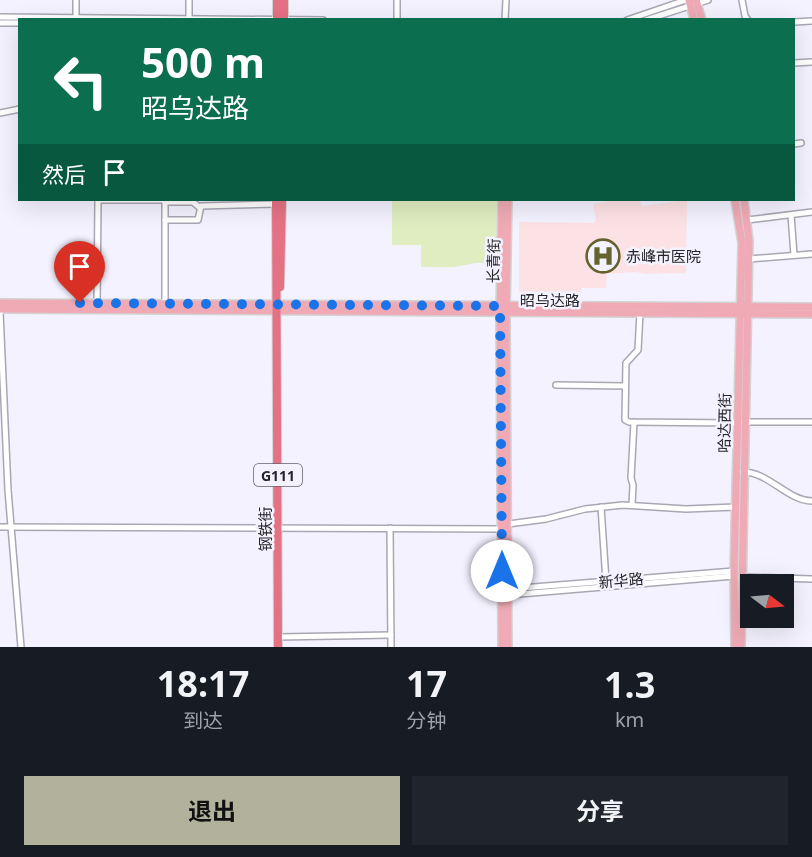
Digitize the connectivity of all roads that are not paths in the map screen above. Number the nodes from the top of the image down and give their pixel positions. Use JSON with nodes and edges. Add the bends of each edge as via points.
{"nodes":[{"id":1,"x":76,"y":0,"type":"edge"},
{"id":2,"x":189,"y":0,"type":"edge"},
{"id":3,"x":278,"y":0,"type":"edge"},
{"id":4,"x":284,"y":0,"type":"edge"},
{"id":5,"x":397,"y":0,"type":"edge"},
{"id":6,"x":506,"y":0,"type":"edge"},
{"id":7,"x":708,"y":0,"type":"edge"},
{"id":8,"x":742,"y":0,"type":"edge"},
{"id":9,"x":692,"y":2,"type":"edge"},
{"id":10,"x":0,"y":17,"type":"edge"},
{"id":11,"x":76,"y":17,"type":"junction"},
{"id":12,"x":189,"y":18,"type":"joint"},
{"id":13,"x":277,"y":18,"type":"edge"},
{"id":14,"x":284,"y":18,"type":"edge"},
{"id":15,"x":397,"y":18,"type":"edge"},
{"id":16,"x":506,"y":18,"type":"edge"},
{"id":17,"x":634,"y":18,"type":"edge"},
{"id":18,"x":651,"y":18,"type":"edge"},
{"id":19,"x":694,"y":18,"type":"edge"},
{"id":20,"x":701,"y":18,"type":"edge"},
{"id":21,"x":746,"y":18,"type":"edge"},
{"id":22,"x":812,"y":21,"type":"edge"},
{"id":23,"x":795,"y":22,"type":"edge"},
{"id":24,"x":0,"y":23,"type":"edge"},
{"id":25,"x":18,"y":23,"type":"edge"},
{"id":26,"x":812,"y":62,"type":"edge"},
{"id":27,"x":795,"y":63,"type":"edge"},
{"id":28,"x":18,"y":109,"type":"edge"},
{"id":29,"x":0,"y":113,"type":"edge"},
{"id":30,"x":801,"y":143,"type":"dead end"},
{"id":31,"x":795,"y":144,"type":"edge"},
{"id":32,"x":98,"y":201,"type":"edge"},
{"id":33,"x":278,"y":201,"type":"edge"},
{"id":34,"x":502,"y":201,"type":"edge"},
{"id":35,"x":508,"y":201,"type":"edge"},
{"id":36,"x":735,"y":201,"type":"edge"},
{"id":37,"x":744,"y":201,"type":"edge"},
{"id":38,"x":165,"y":202,"type":"joint"},
{"id":39,"x":199,"y":207,"type":"junction"},
{"id":40,"x":812,"y":212,"type":"edge"},
{"id":41,"x":791,"y":215,"type":"junction"},
{"id":42,"x":165,"y":220,"type":"junction"},
{"id":43,"x":747,"y":220,"type":"junction"},
{"id":44,"x":812,"y":254,"type":"edge"},
{"id":45,"x":794,"y":255,"type":"junction"},
{"id":46,"x":749,"y":259,"type":"junction"},
{"id":47,"x":0,"y":303,"type":"edge"},
{"id":48,"x":97,"y":303,"type":"junction"},
{"id":49,"x":165,"y":304,"type":"junction"},
{"id":50,"x":278,"y":307,"type":"junction"},
{"id":51,"x":812,"y":307,"type":"edge"},
{"id":52,"x":503,"y":310,"type":"junction"},
{"id":53,"x":744,"y":310,"type":"junction"},
{"id":54,"x":0,"y":311,"type":"edge"},
{"id":55,"x":640,"y":313,"type":"junction"},
{"id":56,"x":812,"y":314,"type":"edge"},
{"id":57,"x":556,"y":385,"type":"dead end"},
{"id":58,"x":626,"y":386,"type":"junction"},
{"id":59,"x":634,"y":422,"type":"junction"},
{"id":60,"x":812,"y":422,"type":"edge"},
{"id":61,"x":741,"y":423,"type":"junction"},
{"id":62,"x":743,"y":472,"type":"junction"},
{"id":63,"x":812,"y":501,"type":"edge"},
{"id":64,"x":632,"y":505,"type":"junction"},
{"id":65,"x":602,"y":507,"type":"junction"},
{"id":66,"x":735,"y":507,"type":"junction"},
{"id":67,"x":0,"y":527,"type":"edge"},
{"id":68,"x":10,"y":527,"type":"junction"},
{"id":69,"x":506,"y":527,"type":"junction"},
{"id":70,"x":279,"y":528,"type":"junction"},
{"id":71,"x":390,"y":528,"type":"junction"},
{"id":72,"x":736,"y":575,"type":"junction"},
{"id":73,"x":812,"y":579,"type":"edge"},
{"id":74,"x":606,"y":581,"type":"junction"},
{"id":75,"x":508,"y":592,"type":"junction"},
{"id":76,"x":391,"y":635,"type":"junction"},
{"id":77,"x":278,"y":637,"type":"junction"},
{"id":78,"x":21,"y":647,"type":"edge"},
{"id":79,"x":278,"y":647,"type":"edge"},
{"id":80,"x":391,"y":647,"type":"edge"},
{"id":81,"x":502,"y":647,"type":"edge"},
{"id":82,"x":508,"y":647,"type":"edge"},
{"id":83,"x":735,"y":647,"type":"edge"},
{"id":84,"x":741,"y":647,"type":"edge"}],
"edges":[{"from":1,"to":11,"type":"street"},
{"from":2,"to":12,"type":"street"},
{"from":3,"to":13,"type":"highway"},
{"from":4,"to":14,"type":"highway"},
{"from":5,"to":15,"type":"street"},
{"from":6,"to":16,"type":"street"},
{"from":7,"to":9,"type":"street"},
{"from":8,"to":21,"type":"street"},
{"from":9,"to":17,"type":"street"},
{"from":9,"to":18,"type":"street"},
{"from":9,"to":19,"type":"main road"},
{"from":9,"to":20,"type":"main road"},
{"from":10,"to":11,"type":"street"},
{"from":11,"to":12,"type":"street"},
{"from":22,"to":23,"type":"street"},
{"from":24,"to":25,"type":"street"},
{"from":26,"to":27,"type":"street"},
{"from":28,"to":29,"type":"street"},
{"from":30,"to":31,"type":"street"},
{"from":32,"to":48,"type":"street"},
{"from":33,"to":39,"type":"street"},
{"from":33,"to":50,"type":"highway","name":"钢铁街","number":"G111"},
{"from":34,"to":52,"type":"main road","name":"长青街"},
{"from":35,"to":52,"type":"main road","name":"长青街"},
{"from":36,"to":53,"type":"main road","name":"哈达西街","via":[[742,243]]},
{"from":37,"to":43,"type":"main road","name":"哈达西街"},
{"from":38,"to":39,"type":"street","via":[[193,202]]},
{"from":38,"to":42,"type":"street"},
{"from":39,"to":42,"type":"street","via":[[198,220]]},
{"from":40,"to":41,"type":"street"},
{"from":41,"to":43,"type":"street"},
{"from":41,"to":45,"type":"street"},
{"from":42,"to":49,"type":"street"},
{"from":43,"to":46,"type":"main road","name":"哈达西街"},
{"from":44,"to":45,"type":"street"},
{"from":45,"to":46,"type":"street"},
{"from":46,"to":53,"type":"main road","name":"哈达西街"},
{"from":47,"to":48,"type":"main road","name":"昭乌达路"},
{"from":48,"to":49,"type":"main road","name":"昭乌达路"},
{"from":49,"to":50,"type":"main road","name":"昭乌达路"},
{"from":50,"to":52,"type":"main road","name":"昭乌达路"},
{"from":50,"to":54,"type":"main road","name":"昭乌达路"},
{"from":50,"to":70,"type":"highway","name":"钢铁街","number":"G111"},
{"from":51,"to":53,"type":"main road","name":"昭乌达路"},
{"from":52,"to":53,"type":"main road","name":"昭乌达路"},
{"from":52,"to":55,"type":"main road","name":"昭乌达路"},
{"from":52,"to":69,"type":"main road","name":"长青街"},
{"from":53,"to":55,"type":"main road","name":"昭乌达路"},
{"from":53,"to":56,"type":"main road","name":"昭乌达路"},
{"from":53,"to":61,"type":"main road","name":"哈达西街"},
{"from":54,"to":68,"type":"street"},
{"from":55,"to":58,"type":"street","via":[[638,350],[626,363]]},
{"from":57,"to":58,"type":"street"},
{"from":58,"to":59,"type":"street","via":[[626,420]]},
{"from":59,"to":61,"type":"street"},
{"from":59,"to":64,"type":"street"},
{"from":60,"to":61,"type":"street"},
{"from":61,"to":62,"type":"main road","name":"哈达西街"},
{"from":61,"to":66,"type":"main road","name":"哈达西街"},
{"from":62,"to":63,"type":"street","via":[[761,476]]},
{"from":62,"to":72,"type":"main road","name":"哈达西街"},
{"from":64,"to":65,"type":"street"},
{"from":64,"to":66,"type":"street"},
{"from":65,"to":69,"type":"street"},
{"from":65,"to":74,"type":"street"},
{"from":66,"to":72,"type":"main road","name":"哈达西街"},
{"from":67,"to":68,"type":"street"},
{"from":68,"to":70,"type":"street"},
{"from":68,"to":78,"type":"street"},
{"from":69,"to":71,"type":"street"},
{"from":69,"to":75,"type":"main road","name":"长青街"},
{"from":69,"to":81,"type":"main road","name":"长青街"},
{"from":70,"to":71,"type":"street"},
{"from":70,"to":77,"type":"highway","name":"钢铁街","number":"G111"},
{"from":71,"to":76,"type":"street"},
{"from":72,"to":73,"type":"street","name":"新华路"},
{"from":72,"to":74,"type":"street","name":"新华路"},
{"from":72,"to":75,"type":"street","name":"新华路"},
{"from":72,"to":83,"type":"main road","name":"哈达西街"},
{"from":72,"to":84,"type":"main road","name":"哈达西街"},
{"from":74,"to":75,"type":"street","name":"新华路"},
{"from":75,"to":82,"type":"main road","name":"长青街"},
{"from":76,"to":77,"type":"street"},
{"from":76,"to":80,"type":"street"},
{"from":77,"to":79,"type":"highway","name":"钢铁街","number":"G111"}]}
